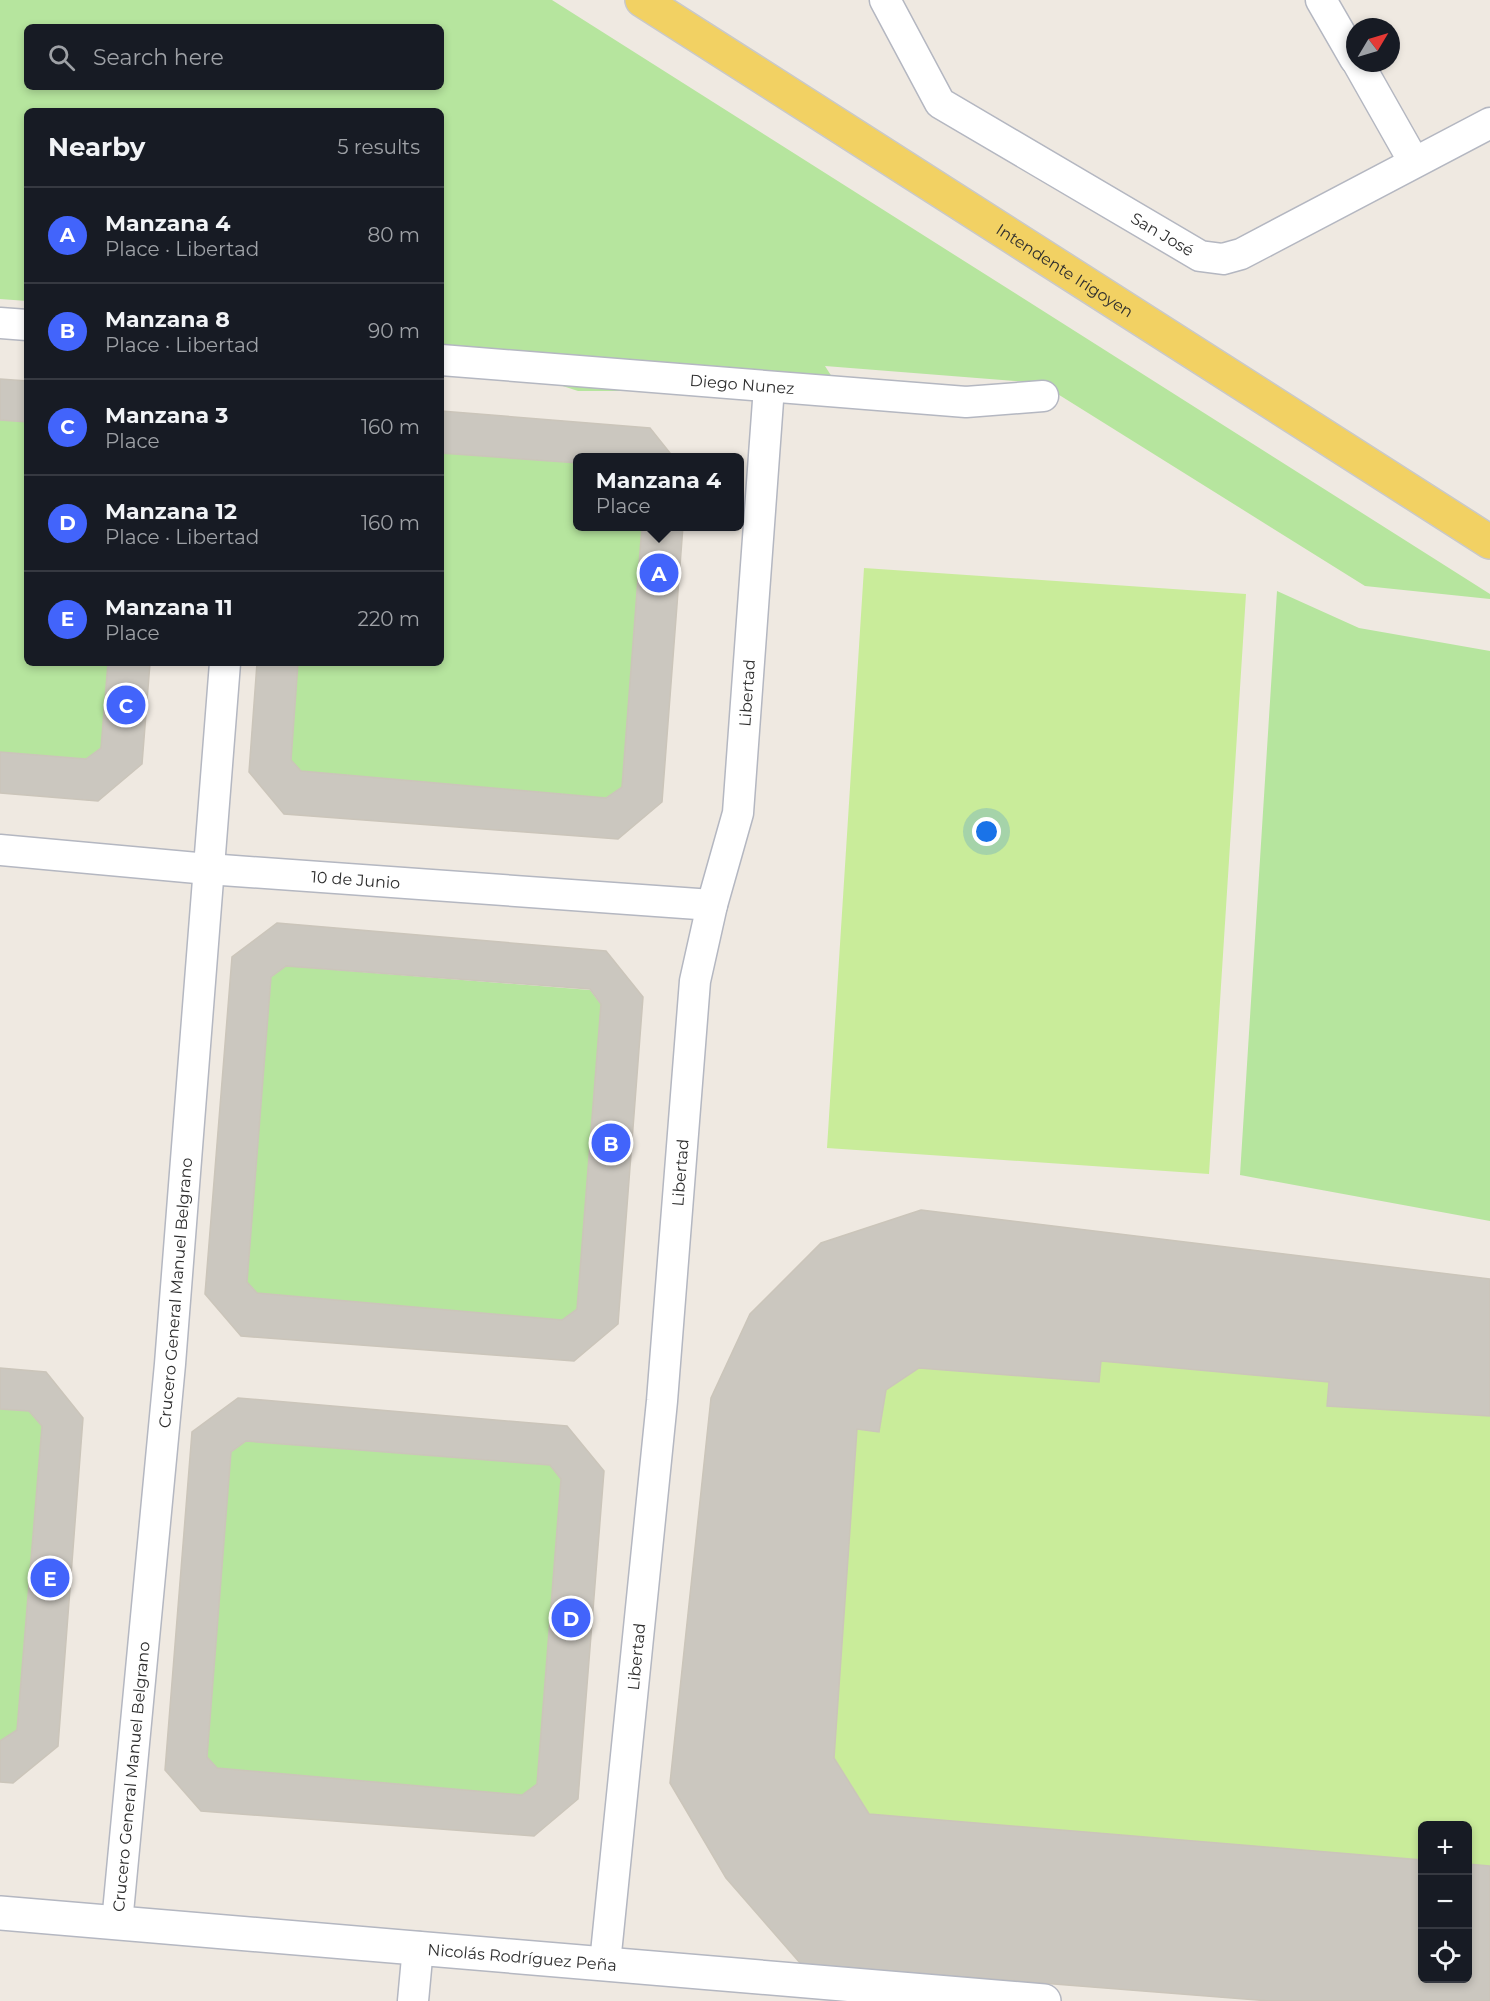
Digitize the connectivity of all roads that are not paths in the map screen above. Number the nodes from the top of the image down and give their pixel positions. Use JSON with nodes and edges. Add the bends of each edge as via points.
{"nodes":[{"id":1,"x":642,"y":0,"type":"edge"},
{"id":2,"x":885,"y":0,"type":"edge"},
{"id":3,"x":1322,"y":0,"type":"edge"},
{"id":4,"x":1346,"y":42,"type":"edge"},
{"id":5,"x":1363,"y":72,"type":"edge"},
{"id":6,"x":1490,"y":123,"type":"edge"},
{"id":7,"x":1414,"y":162,"type":"junction"},
{"id":8,"x":0,"y":323,"type":"edge"},
{"id":9,"x":24,"y":326,"type":"edge"},
{"id":10,"x":444,"y":360,"type":"edge"},
{"id":11,"x":769,"y":387,"type":"junction"},
{"id":12,"x":1043,"y":396,"type":"dead end"},
{"id":13,"x":1490,"y":542,"type":"edge"},
{"id":14,"x":225,"y":666,"type":"edge"},
{"id":15,"x":0,"y":850,"type":"edge"},
{"id":16,"x":208,"y":869,"type":"junction"},
{"id":17,"x":712,"y":905,"type":"junction"},
{"id":18,"x":0,"y":1913,"type":"edge"},
{"id":19,"x":117,"y":1923,"type":"junction"},
{"id":20,"x":418,"y":1947,"type":"junction"},
{"id":21,"x":605,"y":1963,"type":"junction"},
{"id":22,"x":412,"y":2001,"type":"edge"},
{"id":23,"x":1044,"y":2001,"type":"edge"}],
"edges":[{"from":1,"to":13,"type":"main road","name":"Intendente Irigoyen"},
{"from":2,"to":7,"type":"street","name":"San José","via":[[940,103],[1200,256],[1223,259],[1241,254]]},
{"from":3,"to":4,"type":"street"},
{"from":5,"to":7,"type":"street"},
{"from":6,"to":7,"type":"street","name":"San José"},
{"from":8,"to":9,"type":"street"},
{"from":10,"to":11,"type":"street","name":"Diego Nunez"},
{"from":11,"to":12,"type":"street","name":"Diego Nunez","via":[[966,402]]},
{"from":11,"to":17,"type":"street","name":"Libertad","via":[[738,813]]},
{"from":14,"to":16,"type":"street","name":"Crucero General Manuel Belgrano"},
{"from":15,"to":16,"type":"street","name":"10 de Junio"},
{"from":16,"to":17,"type":"street","name":"10 de Junio"},
{"from":16,"to":19,"type":"street","name":"Crucero General Manuel Belgrano","via":[[170,1364]]},
{"from":17,"to":21,"type":"street","name":"Libertad","via":[[695,981],[661,1412]]},
{"from":18,"to":19,"type":"street","name":"Nicolás Rodríguez Peña"},
{"from":19,"to":20,"type":"street","name":"Nicolás Rodríguez Peña"},
{"from":20,"to":21,"type":"street","name":"Nicolás Rodríguez Peña"},
{"from":20,"to":22,"type":"street"},
{"from":21,"to":23,"type":"street","name":"Nicolás Rodríguez Peña"}]}
